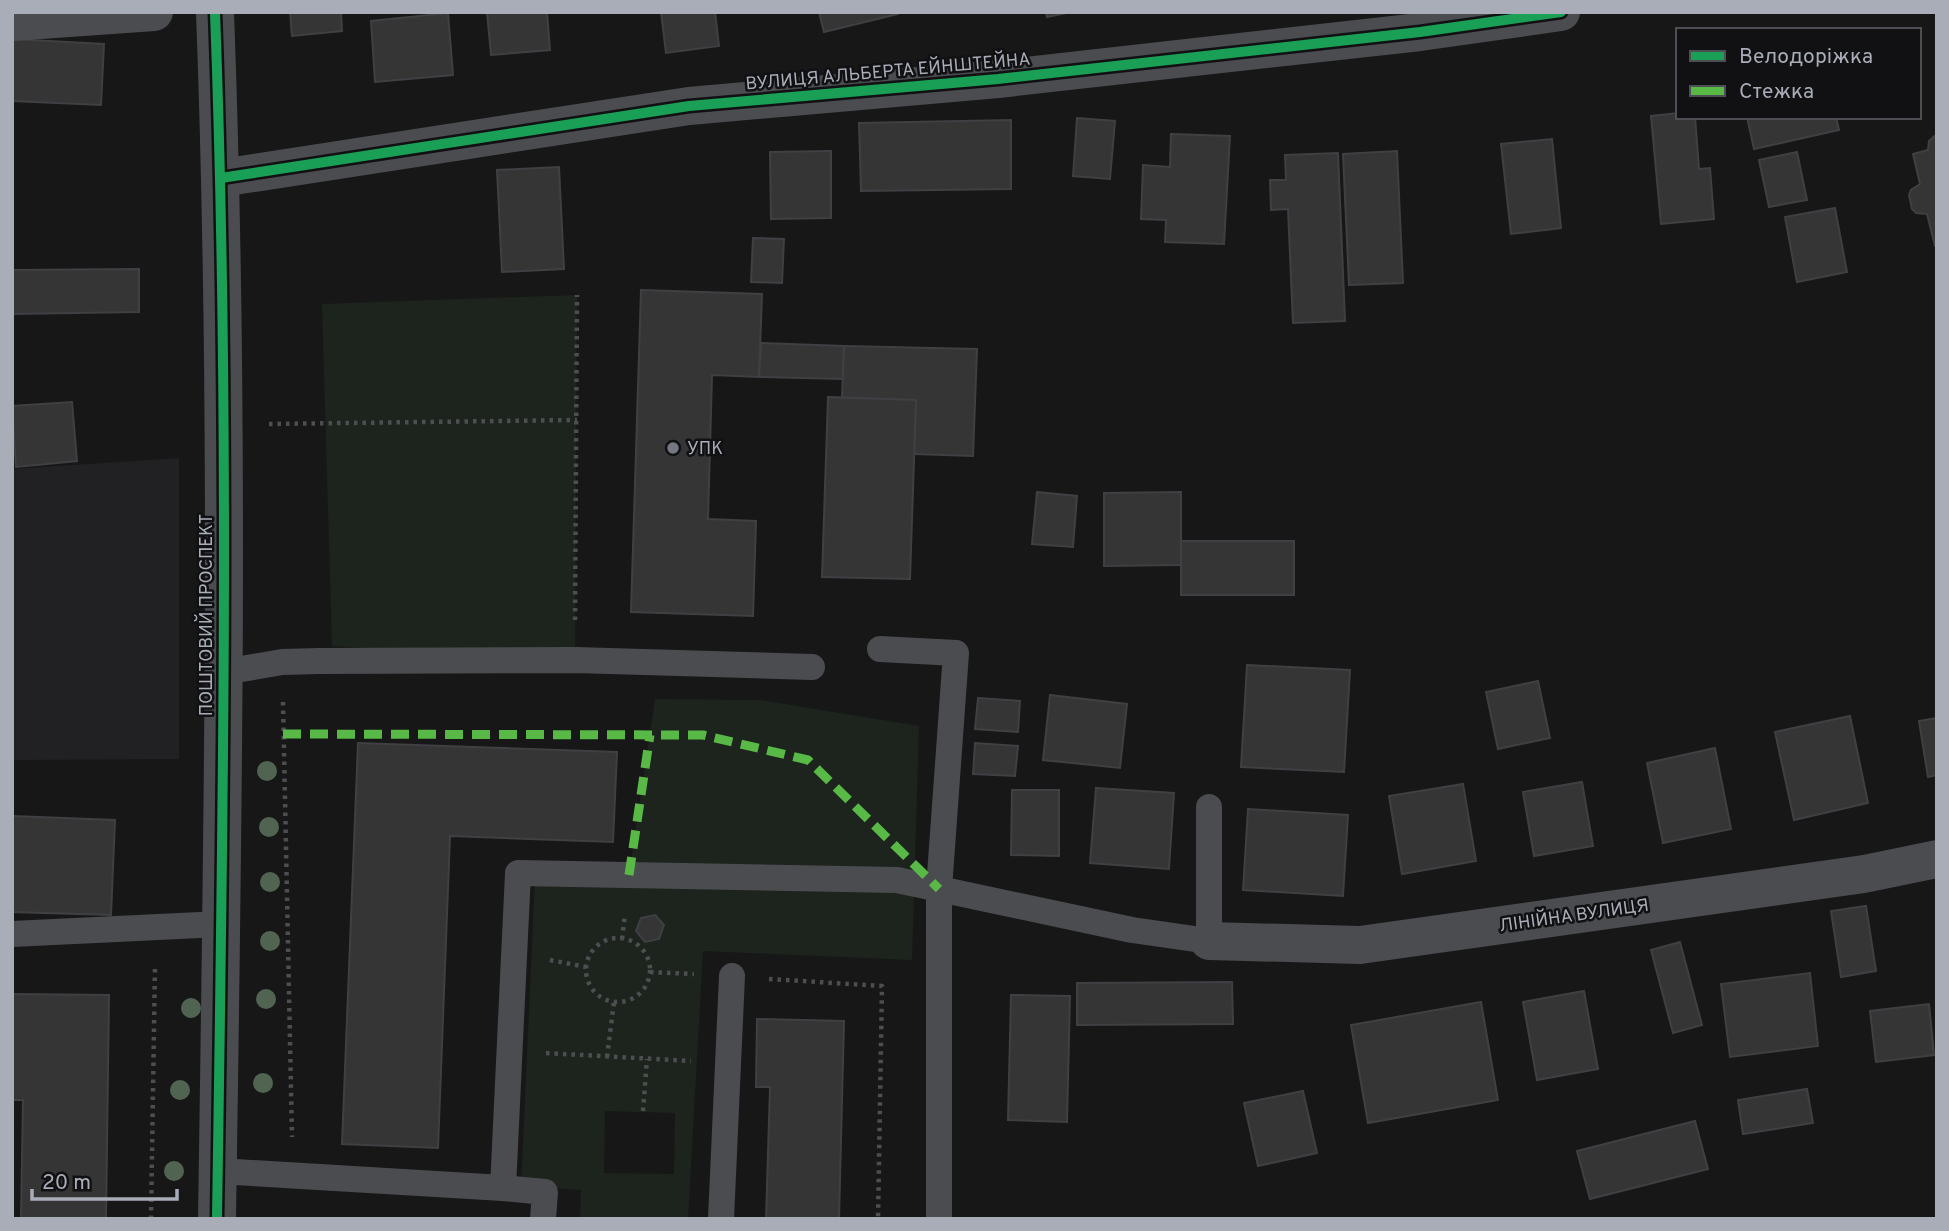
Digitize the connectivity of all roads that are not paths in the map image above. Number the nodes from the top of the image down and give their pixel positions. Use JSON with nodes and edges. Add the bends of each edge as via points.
{"nodes":[{"id":1,"x":154,"y":12,"type":"edge"},
{"id":2,"x":215,"y":12,"type":"edge"},
{"id":3,"x":1560,"y":12,"type":"edge"},
{"id":4,"x":12,"y":22,"type":"edge"},
{"id":5,"x":221,"y":178,"type":"junction"},
{"id":6,"x":880,"y":649,"type":"dead end"},
{"id":7,"x":812,"y":667,"type":"dead end"},
{"id":8,"x":224,"y":672,"type":"junction"},
{"id":9,"x":1209,"y":807,"type":"dead end"},
{"id":10,"x":1937,"y":859,"type":"edge"},
{"id":11,"x":939,"y":890,"type":"junction"},
{"id":12,"x":221,"y":924,"type":"junction"},
{"id":13,"x":12,"y":934,"type":"edge"},
{"id":14,"x":1209,"y":941,"type":"junction"},
{"id":15,"x":732,"y":976,"type":"road end"},
{"id":16,"x":218,"y":1171,"type":"junction"},
{"id":17,"x":503,"y":1188,"type":"junction"},
{"id":18,"x":939,"y":1218,"type":"edge"},
{"id":19,"x":217,"y":1219,"type":"edge"},
{"id":20,"x":543,"y":1219,"type":"edge"},
{"id":21,"x":721,"y":1219,"type":"edge"}],
"edges":[{"from":1,"to":4,"type":"street"},
{"from":2,"to":5,"type":"street","name":"ПОШТОВИЙ ПРОСПЕКТ"},
{"from":3,"to":5,"type":"street","name":"ВУЛИЦЯ АЛЬБЕРТА ЕЙНШТЕЙНА","via":[[998,79],[689,106]]},
{"from":5,"to":8,"type":"street","name":"ПОШТОВИЙ ПРОСПЕКТ"},
{"from":6,"to":11,"type":"lane","via":[[956,653]]},
{"from":7,"to":8,"type":"lane","via":[[575,660],[282,662]]},
{"from":8,"to":12,"type":"street","name":"ПОШТОВИЙ ПРОСПЕКТ"},
{"from":9,"to":14,"type":"lane"},
{"from":10,"to":14,"type":"street","name":"ЛІНІЙНА ВУЛИЦЯ","via":[[1864,874],[1360,945]]},
{"from":11,"to":14,"type":"lane"},
{"from":11,"to":17,"type":"lane","via":[[897,880],[518,873]]},
{"from":11,"to":18,"type":"lane"},
{"from":12,"to":13,"type":"lane"},
{"from":12,"to":16,"type":"street","name":"ПОШТОВИЙ ПРОСПЕКТ"},
{"from":15,"to":21,"type":"lane"},
{"from":16,"to":17,"type":"lane"},
{"from":16,"to":19,"type":"street","name":"ПОШТОВИЙ ПРОСПЕКТ"},
{"from":17,"to":20,"type":"lane","via":[[545,1192]]}]}
